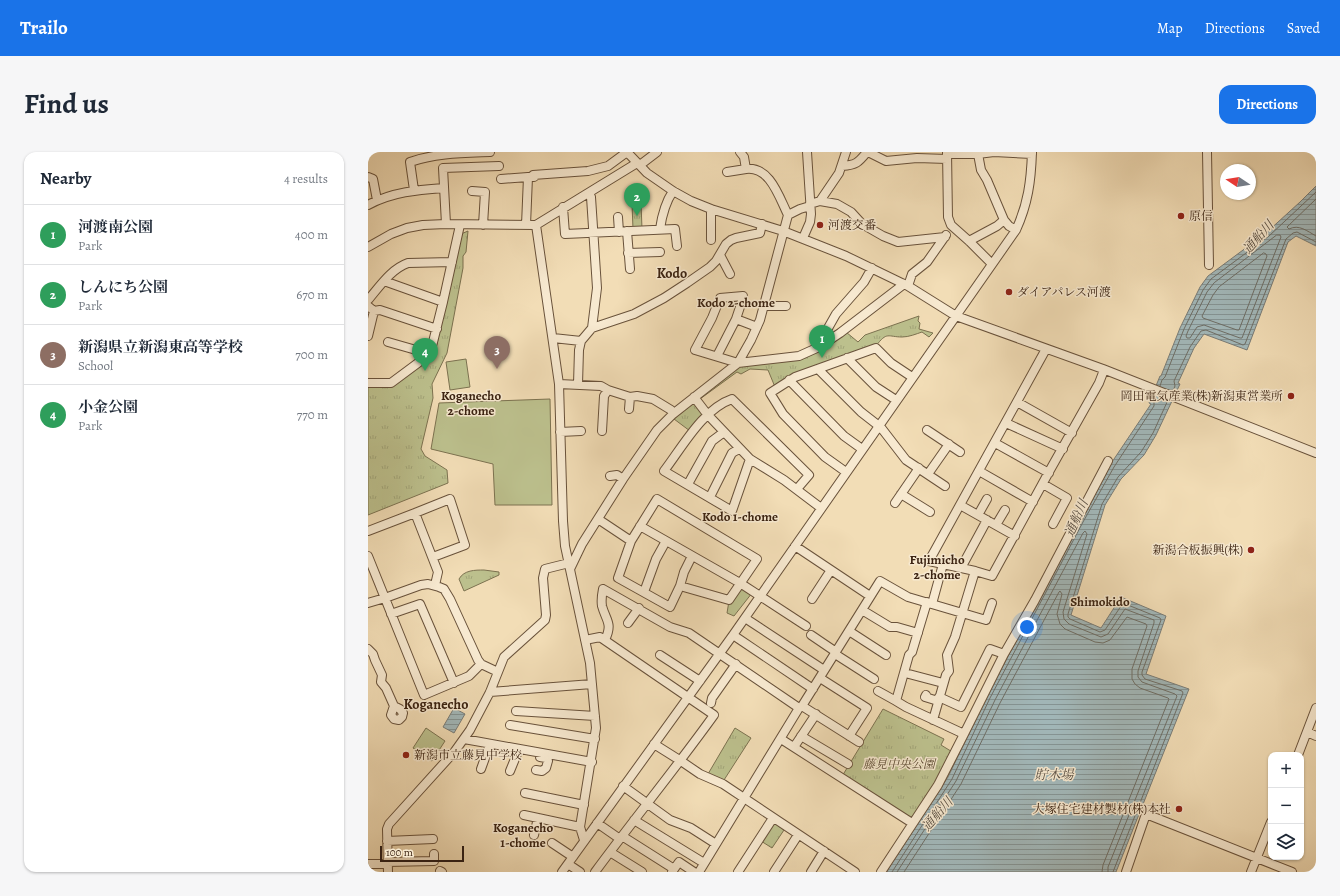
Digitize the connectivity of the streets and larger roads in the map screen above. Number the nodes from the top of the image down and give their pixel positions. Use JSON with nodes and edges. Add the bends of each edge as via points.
{"nodes":[{"id":1,"x":490,"y":152,"type":"edge"},
{"id":2,"x":627,"y":152,"type":"edge"},
{"id":3,"x":657,"y":152,"type":"edge"},
{"id":4,"x":740,"y":152,"type":"edge"},
{"id":5,"x":807,"y":152,"type":"edge"},
{"id":6,"x":846,"y":152,"type":"edge"},
{"id":7,"x":868,"y":152,"type":"edge"},
{"id":8,"x":1207,"y":152,"type":"edge"},
{"id":9,"x":1032,"y":153,"type":"edge"},
{"id":10,"x":978,"y":154,"type":"junction"},
{"id":11,"x":947,"y":155,"type":"edge"},
{"id":12,"x":639,"y":164,"type":"junction"},
{"id":13,"x":498,"y":166,"type":"dead end"},
{"id":14,"x":842,"y":166,"type":"junction"},
{"id":15,"x":746,"y":169,"type":"junction"},
{"id":16,"x":727,"y":172,"type":"dead end"},
{"id":17,"x":368,"y":177,"type":"edge"},
{"id":18,"x":528,"y":177,"type":"junction"},
{"id":19,"x":501,"y":179,"type":"dead end"},
{"id":20,"x":485,"y":183,"type":"dead end"},
{"id":21,"x":444,"y":188,"type":"junction"},
{"id":22,"x":414,"y":190,"type":"junction"},
{"id":23,"x":472,"y":191,"type":"dead end"},
{"id":24,"x":673,"y":191,"type":"junction"},
{"id":25,"x":485,"y":192,"type":"junction"},
{"id":26,"x":589,"y":193,"type":"junction"},
{"id":27,"x":377,"y":200,"type":"junction"},
{"id":28,"x":820,"y":201,"type":"junction"},
{"id":29,"x":368,"y":205,"type":"edge"},
{"id":30,"x":810,"y":205,"type":"junction"},
{"id":31,"x":563,"y":208,"type":"junction"},
{"id":32,"x":711,"y":209,"type":"junction"},
{"id":33,"x":788,"y":215,"type":"junction"},
{"id":34,"x":618,"y":217,"type":"dead end"},
{"id":35,"x":748,"y":220,"type":"junction"},
{"id":36,"x":1004,"y":220,"type":"junction"},
{"id":37,"x":446,"y":224,"type":"junction"},
{"id":38,"x":460,"y":224,"type":"junction"},
{"id":39,"x":762,"y":224,"type":"junction"},
{"id":40,"x":483,"y":225,"type":"junction"},
{"id":41,"x":526,"y":225,"type":"junction"},
{"id":42,"x":536,"y":225,"type":"junction"},
{"id":43,"x":951,"y":225,"type":"junction"},
{"id":44,"x":660,"y":230,"type":"junction"},
{"id":45,"x":1016,"y":230,"type":"junction"},
{"id":46,"x":783,"y":231,"type":"junction"},
{"id":47,"x":623,"y":232,"type":"junction"},
{"id":48,"x":594,"y":233,"type":"junction"},
{"id":49,"x":750,"y":235,"type":"junction"},
{"id":50,"x":945,"y":237,"type":"junction"},
{"id":51,"x":803,"y":238,"type":"junction"},
{"id":52,"x":711,"y":240,"type":"dead end"},
{"id":53,"x":970,"y":241,"type":"junction"},
{"id":54,"x":677,"y":246,"type":"dead end"},
{"id":55,"x":368,"y":247,"type":"edge"},
{"id":56,"x":660,"y":252,"type":"dead end"},
{"id":57,"x":628,"y":253,"type":"junction"},
{"id":58,"x":720,"y":255,"type":"junction"},
{"id":59,"x":452,"y":262,"type":"junction"},
{"id":60,"x":992,"y":264,"type":"junction"},
{"id":61,"x":1209,"y":265,"type":"dead end"},
{"id":62,"x":872,"y":268,"type":"junction"},
{"id":63,"x":630,"y":269,"type":"dead end"},
{"id":64,"x":730,"y":274,"type":"dead end"},
{"id":65,"x":384,"y":281,"type":"junction"},
{"id":66,"x":906,"y":285,"type":"junction"},
{"id":67,"x":368,"y":300,"type":"edge"},
{"id":68,"x":443,"y":302,"type":"junction"},
{"id":69,"x":368,"y":306,"type":"edge"},
{"id":70,"x":764,"y":306,"type":"junction"},
{"id":71,"x":786,"y":306,"type":"dead end"},
{"id":72,"x":374,"y":311,"type":"junction"},
{"id":73,"x":956,"y":316,"type":"junction"},
{"id":74,"x":736,"y":319,"type":"junction"},
{"id":75,"x":757,"y":327,"type":"junction"},
{"id":76,"x":437,"y":328,"type":"junction"},
{"id":77,"x":592,"y":328,"type":"junction"},
{"id":78,"x":368,"y":336,"type":"edge"},
{"id":79,"x":553,"y":338,"type":"junction"},
{"id":80,"x":581,"y":341,"type":"junction"},
{"id":81,"x":388,"y":342,"type":"dead end"},
{"id":82,"x":819,"y":347,"type":"junction"},
{"id":83,"x":1046,"y":349,"type":"junction"},
{"id":84,"x":430,"y":354,"type":"junction"},
{"id":85,"x":718,"y":356,"type":"junction"},
{"id":86,"x":847,"y":358,"type":"junction"},
{"id":87,"x":738,"y":363,"type":"junction"},
{"id":88,"x":818,"y":369,"type":"junction"},
{"id":89,"x":1104,"y":370,"type":"junction"},
{"id":90,"x":912,"y":377,"type":"junction"},
{"id":91,"x":789,"y":380,"type":"junction"},
{"id":92,"x":368,"y":383,"type":"edge"},
{"id":93,"x":559,"y":384,"type":"junction"},
{"id":94,"x":578,"y":384,"type":"junction"},
{"id":95,"x":608,"y":390,"type":"junction"},
{"id":96,"x":630,"y":397,"type":"junction"},
{"id":97,"x":694,"y":397,"type":"junction"},
{"id":98,"x":896,"y":400,"type":"junction"},
{"id":99,"x":1017,"y":402,"type":"junction"},
{"id":100,"x":629,"y":409,"type":"dead end"},
{"id":101,"x":672,"y":414,"type":"junction"},
{"id":102,"x":707,"y":414,"type":"junction"},
{"id":103,"x":1006,"y":423,"type":"junction"},
{"id":104,"x":879,"y":425,"type":"junction"},
{"id":105,"x":927,"y":430,"type":"dead end"},
{"id":106,"x":581,"y":431,"type":"dead end"},
{"id":107,"x":602,"y":431,"type":"dead end"},
{"id":108,"x":560,"y":432,"type":"junction"},
{"id":109,"x":724,"y":432,"type":"junction"},
{"id":110,"x":1072,"y":433,"type":"junction"},
{"id":111,"x":995,"y":443,"type":"junction"},
{"id":112,"x":949,"y":444,"type":"junction"},
{"id":113,"x":1063,"y":448,"type":"junction"},
{"id":114,"x":739,"y":449,"type":"junction"},
{"id":115,"x":862,"y":449,"type":"junction"},
{"id":116,"x":960,"y":452,"type":"dead end"},
{"id":117,"x":1316,"y":453,"type":"edge"},
{"id":118,"x":750,"y":459,"type":"junction"},
{"id":119,"x":1108,"y":461,"type":"dead end"},
{"id":120,"x":919,"y":468,"type":"junction"},
{"id":121,"x":979,"y":471,"type":"junction"},
{"id":122,"x":846,"y":472,"type":"junction"},
{"id":123,"x":1049,"y":473,"type":"junction"},
{"id":124,"x":928,"y":474,"type":"junction"},
{"id":125,"x":610,"y":476,"type":"dead end"},
{"id":126,"x":624,"y":479,"type":"junction"},
{"id":127,"x":688,"y":484,"type":"junction"},
{"id":128,"x":1043,"y":484,"type":"junction"},
{"id":129,"x":944,"y":486,"type":"dead end"},
{"id":130,"x":797,"y":489,"type":"junction"},
{"id":131,"x":901,"y":494,"type":"junction"},
{"id":132,"x":710,"y":497,"type":"junction"},
{"id":133,"x":987,"y":499,"type":"dead end"},
{"id":134,"x":1033,"y":502,"type":"junction"},
{"id":135,"x":895,"y":503,"type":"dead end"},
{"id":136,"x":960,"y":505,"type":"junction"},
{"id":137,"x":821,"y":508,"type":"junction"},
{"id":138,"x":1005,"y":510,"type":"dead end"},
{"id":139,"x":930,"y":512,"type":"dead end"},
{"id":140,"x":415,"y":513,"type":"junction"},
{"id":141,"x":978,"y":515,"type":"junction"},
{"id":142,"x":598,"y":519,"type":"junction"},
{"id":143,"x":987,"y":520,"type":"junction"},
{"id":144,"x":1053,"y":524,"type":"dead end"},
{"id":145,"x":996,"y":525,"type":"junction"},
{"id":146,"x":640,"y":526,"type":"junction"},
{"id":147,"x":368,"y":531,"type":"edge"},
{"id":148,"x":1015,"y":536,"type":"junction"},
{"id":149,"x":631,"y":541,"type":"junction"},
{"id":150,"x":666,"y":541,"type":"junction"},
{"id":151,"x":795,"y":546,"type":"junction"},
{"id":152,"x":368,"y":556,"type":"edge"},
{"id":153,"x":692,"y":556,"type":"junction"},
{"id":154,"x":432,"y":557,"type":"junction"},
{"id":155,"x":943,"y":564,"type":"junction"},
{"id":156,"x":569,"y":566,"type":"junction"},
{"id":157,"x":961,"y":568,"type":"junction"},
{"id":158,"x":831,"y":570,"type":"junction"},
{"id":159,"x":975,"y":571,"type":"junction"},
{"id":160,"x":740,"y":583,"type":"junction"},
{"id":161,"x":435,"y":585,"type":"junction"},
{"id":162,"x":680,"y":586,"type":"junction"},
{"id":163,"x":644,"y":592,"type":"junction"},
{"id":164,"x":760,"y":596,"type":"junction"},
{"id":165,"x":870,"y":596,"type":"junction"},
{"id":166,"x":385,"y":598,"type":"junction"},
{"id":167,"x":812,"y":599,"type":"dead end"},
{"id":168,"x":992,"y":602,"type":"dead end"},
{"id":169,"x":368,"y":603,"type":"edge"},
{"id":170,"x":929,"y":603,"type":"junction"},
{"id":171,"x":639,"y":608,"type":"junction"},
{"id":172,"x":862,"y":610,"type":"junction"},
{"id":173,"x":962,"y":613,"type":"junction"},
{"id":174,"x":391,"y":614,"type":"junction"},
{"id":175,"x":745,"y":618,"type":"junction"},
{"id":176,"x":628,"y":623,"type":"dead end"},
{"id":177,"x":806,"y":626,"type":"dead end"},
{"id":178,"x":849,"y":632,"type":"junction"},
{"id":179,"x":918,"y":633,"type":"junction"},
{"id":180,"x":733,"y":635,"type":"junction"},
{"id":181,"x":811,"y":635,"type":"dead end"},
{"id":182,"x":585,"y":640,"type":"junction"},
{"id":183,"x":605,"y":640,"type":"junction"},
{"id":184,"x":368,"y":649,"type":"edge"},
{"id":185,"x":720,"y":653,"type":"junction"},
{"id":186,"x":835,"y":653,"type":"junction"},
{"id":187,"x":1002,"y":653,"type":"junction"},
{"id":188,"x":660,"y":655,"type":"dead end"},
{"id":189,"x":886,"y":655,"type":"dead end"},
{"id":190,"x":481,"y":664,"type":"junction"},
{"id":191,"x":736,"y":664,"type":"junction"},
{"id":192,"x":824,"y":670,"type":"junction"},
{"id":193,"x":498,"y":672,"type":"junction"},
{"id":194,"x":905,"y":673,"type":"junction"},
{"id":195,"x":820,"y":678,"type":"junction"},
{"id":196,"x":874,"y":679,"type":"dead end"},
{"id":197,"x":700,"y":681,"type":"junction"},
{"id":198,"x":454,"y":683,"type":"junction"},
{"id":199,"x":943,"y":683,"type":"junction"},
{"id":200,"x":592,"y":684,"type":"junction"},
{"id":201,"x":813,"y":689,"type":"junction"},
{"id":202,"x":878,"y":691,"type":"dead end"},
{"id":203,"x":490,"y":692,"type":"junction"},
{"id":204,"x":926,"y":695,"type":"dead end"},
{"id":205,"x":688,"y":697,"type":"junction"},
{"id":206,"x":939,"y":699,"type":"junction"},
{"id":207,"x":896,"y":701,"type":"junction"},
{"id":208,"x":711,"y":703,"type":"dead end"},
{"id":209,"x":394,"y":706,"type":"dead end"},
{"id":210,"x":801,"y":707,"type":"junction"},
{"id":211,"x":1316,"y":708,"type":"edge"},
{"id":212,"x":516,"y":711,"type":"dead end"},
{"id":213,"x":816,"y":714,"type":"junction"},
{"id":214,"x":595,"y":716,"type":"junction"},
{"id":215,"x":933,"y":720,"type":"junction"},
{"id":216,"x":510,"y":725,"type":"dead end"},
{"id":217,"x":1307,"y":732,"type":"junction"},
{"id":218,"x":964,"y":734,"type":"junction"},
{"id":219,"x":801,"y":736,"type":"junction"},
{"id":220,"x":849,"y":736,"type":"junction"},
{"id":221,"x":1316,"y":736,"type":"edge"},
{"id":222,"x":464,"y":739,"type":"junction"},
{"id":223,"x":595,"y":739,"type":"junction"},
{"id":224,"x":781,"y":739,"type":"junction"},
{"id":225,"x":859,"y":742,"type":"dead end"},
{"id":226,"x":490,"y":744,"type":"junction"},
{"id":227,"x":654,"y":744,"type":"junction"},
{"id":228,"x":794,"y":747,"type":"junction"},
{"id":229,"x":519,"y":749,"type":"junction"},
{"id":230,"x":1299,"y":752,"type":"edge"},
{"id":231,"x":541,"y":753,"type":"junction"},
{"id":232,"x":681,"y":761,"type":"junction"},
{"id":233,"x":592,"y":762,"type":"junction"},
{"id":234,"x":848,"y":764,"type":"dead end"},
{"id":235,"x":481,"y":769,"type":"dead end"},
{"id":236,"x":536,"y":770,"type":"dead end"},
{"id":237,"x":510,"y":771,"type":"dead end"},
{"id":238,"x":623,"y":786,"type":"junction"},
{"id":239,"x":525,"y":793,"type":"dead end"},
{"id":240,"x":744,"y":799,"type":"junction"},
{"id":241,"x":648,"y":803,"type":"junction"},
{"id":242,"x":584,"y":805,"type":"junction"},
{"id":243,"x":524,"y":815,"type":"dead end"},
{"id":244,"x":538,"y":818,"type":"junction"},
{"id":245,"x":773,"y":818,"type":"junction"},
{"id":246,"x":634,"y":820,"type":"junction"},
{"id":247,"x":597,"y":823,"type":"junction"},
{"id":248,"x":912,"y":823,"type":"junction"},
{"id":249,"x":1270,"y":824,"type":"edge"},
{"id":250,"x":580,"y":827,"type":"junction"},
{"id":251,"x":534,"y":835,"type":"dead end"},
{"id":252,"x":798,"y":835,"type":"junction"},
{"id":253,"x":621,"y":837,"type":"junction"},
{"id":254,"x":432,"y":839,"type":"dead end"},
{"id":255,"x":584,"y":840,"type":"junction"},
{"id":256,"x":387,"y":841,"type":"junction"},
{"id":257,"x":552,"y":844,"type":"dead end"},
{"id":258,"x":716,"y":844,"type":"junction"},
{"id":259,"x":610,"y":852,"type":"junction"},
{"id":260,"x":824,"y":852,"type":"junction"},
{"id":261,"x":434,"y":854,"type":"dead end"},
{"id":262,"x":1257,"y":858,"type":"junction"},
{"id":263,"x":570,"y":860,"type":"junction"},
{"id":264,"x":704,"y":863,"type":"junction"},
{"id":265,"x":368,"y":864,"type":"edge"},
{"id":266,"x":387,"y":866,"type":"edge"},
{"id":267,"x":629,"y":869,"type":"edge"},
{"id":268,"x":673,"y":870,"type":"edge"},
{"id":269,"x":599,"y":871,"type":"edge"},
{"id":270,"x":850,"y":871,"type":"edge"},
{"id":271,"x":562,"y":872,"type":"edge"},
{"id":272,"x":580,"y":872,"type":"edge"},
{"id":273,"x":642,"y":872,"type":"edge"},
{"id":274,"x":694,"y":872,"type":"edge"},
{"id":275,"x":699,"y":872,"type":"edge"},
{"id":276,"x":738,"y":872,"type":"edge"},
{"id":277,"x":774,"y":872,"type":"edge"},
{"id":278,"x":811,"y":872,"type":"edge"},
{"id":279,"x":881,"y":872,"type":"edge"},
{"id":280,"x":1126,"y":872,"type":"edge"},
{"id":281,"x":1252,"y":872,"type":"edge"},
{"id":282,"x":1292,"y":872,"type":"edge"}],
"edges":[{"from":1,"to":22,"type":"street","via":[[423,157],[410,162]]},
{"from":2,"to":12,"type":"street"},
{"from":2,"to":18,"type":"street","via":[[608,166],[588,171]]},
{"from":3,"to":12,"type":"street"},
{"from":4,"to":15,"type":"street","via":[[744,157]]},
{"from":5,"to":30,"type":"street"},
{"from":6,"to":14,"type":"street"},
{"from":7,"to":11,"type":"street","via":[[886,161]]},
{"from":7,"to":14,"type":"street","via":[[859,162]]},
{"from":8,"to":61,"type":"street"},
{"from":9,"to":10,"type":"street"},
{"from":9,"to":45,"type":"street","via":[[1029,194]]},
{"from":10,"to":11,"type":"street"},
{"from":10,"to":36,"type":"street","via":[[980,170]]},
{"from":11,"to":43,"type":"street","via":[[948,216]]},
{"from":12,"to":24,"type":"street","via":[[647,173]]},
{"from":12,"to":26,"type":"street"},
{"from":13,"to":21,"type":"street","via":[[442,168]]},
{"from":14,"to":28,"type":"street"},
{"from":15,"to":16,"type":"street"},
{"from":15,"to":33,"type":"street","via":[[753,168],[768,177]]},
{"from":17,"to":27,"type":"street","via":[[373,179]]},
{"from":18,"to":19,"type":"street"},
{"from":18,"to":41,"type":"street"},
{"from":20,"to":25,"type":"street"},
{"from":21,"to":22,"type":"street"},
{"from":21,"to":37,"type":"street"},
{"from":22,"to":27,"type":"street"},
{"from":23,"to":25,"type":"street"},
{"from":24,"to":32,"type":"street"},
{"from":24,"to":44,"type":"street","via":[[663,211]]},
{"from":25,"to":40,"type":"street"},
{"from":26,"to":31,"type":"street"},
{"from":26,"to":48,"type":"street"},
{"from":27,"to":29,"type":"street"},
{"from":28,"to":30,"type":"street"},
{"from":28,"to":50,"type":"street","via":[[837,204],[851,212],[862,224],[898,242]]},
{"from":30,"to":33,"type":"street"},
{"from":30,"to":51,"type":"street","via":[[810,222]]},
{"from":31,"to":42,"type":"street"},
{"from":31,"to":48,"type":"street","via":[[565,234]]},
{"from":32,"to":35,"type":"street"},
{"from":32,"to":52,"type":"street"},
{"from":33,"to":46,"type":"street"},
{"from":34,"to":47,"type":"street"},
{"from":35,"to":39,"type":"street"},
{"from":35,"to":49,"type":"street","via":[[745,231]]},
{"from":36,"to":45,"type":"street"},
{"from":36,"to":53,"type":"street"},
{"from":37,"to":38,"type":"street"},
{"from":37,"to":55,"type":"street","via":[[407,228]]},
{"from":38,"to":40,"type":"street"},
{"from":38,"to":59,"type":"street"},
{"from":39,"to":46,"type":"street"},
{"from":39,"to":49,"type":"street","via":[[760,233]]},
{"from":40,"to":41,"type":"street"},
{"from":41,"to":42,"type":"street"},
{"from":42,"to":79,"type":"street"},
{"from":43,"to":50,"type":"street"},
{"from":43,"to":53,"type":"street"},
{"from":44,"to":47,"type":"street"},
{"from":44,"to":54,"type":"street","via":[[675,229]]},
{"from":45,"to":60,"type":"street"},
{"from":46,"to":51,"type":"street"},
{"from":46,"to":70,"type":"street"},
{"from":47,"to":48,"type":"street"},
{"from":47,"to":57,"type":"street"},
{"from":48,"to":77,"type":"street","via":[[597,288]]},
{"from":49,"to":58,"type":"street","via":[[731,240]]},
{"from":50,"to":66,"type":"street","via":[[927,262],[912,274]]},
{"from":51,"to":62,"type":"street"},
{"from":53,"to":60,"type":"street"},
{"from":56,"to":57,"type":"street"},
{"from":57,"to":63,"type":"street"},
{"from":58,"to":64,"type":"street"},
{"from":58,"to":77,"type":"street","via":[[710,267],[664,298],[634,314]]},
{"from":59,"to":65,"type":"street","via":[[408,263],[395,270]]},
{"from":59,"to":68,"type":"street"},
{"from":60,"to":73,"type":"street"},
{"from":62,"to":66,"type":"street"},
{"from":62,"to":82,"type":"street","via":[[864,282],[836,314],[819,340]]},
{"from":65,"to":67,"type":"street"},
{"from":65,"to":68,"type":"street"},
{"from":66,"to":73,"type":"street"},
{"from":66,"to":82,"type":"street"},
{"from":68,"to":76,"type":"street"},
{"from":69,"to":72,"type":"street"},
{"from":70,"to":71,"type":"street"},
{"from":70,"to":75,"type":"street"},
{"from":72,"to":76,"type":"street","via":[[380,310]]},
{"from":72,"to":78,"type":"street"},
{"from":73,"to":83,"type":"street"},
{"from":73,"to":90,"type":"street"},
{"from":74,"to":75,"type":"street"},
{"from":74,"to":85,"type":"street"},
{"from":74,"to":85,"type":"street","via":[[743,296],[720,298],[695,350]]},
{"from":75,"to":87,"type":"street"},
{"from":76,"to":84,"type":"street"},
{"from":77,"to":80,"type":"street"},
{"from":79,"to":80,"type":"street"},
{"from":79,"to":93,"type":"street"},
{"from":80,"to":94,"type":"street"},
{"from":81,"to":84,"type":"street"},
{"from":82,"to":87,"type":"street","via":[[799,356]]},
{"from":83,"to":89,"type":"street"},
{"from":83,"to":99,"type":"street"},
{"from":84,"to":92,"type":"street","via":[[391,383]]},
{"from":85,"to":87,"type":"street"},
{"from":86,"to":88,"type":"street"},
{"from":86,"to":90,"type":"street","via":[[876,348],[891,363]]},
{"from":86,"to":98,"type":"street","via":[[876,387]]},
{"from":87,"to":97,"type":"street"},
{"from":88,"to":91,"type":"street"},
{"from":88,"to":104,"type":"street","via":[[861,412]]},
{"from":89,"to":110,"type":"street"},
{"from":89,"to":117,"type":"street"},
{"from":90,"to":98,"type":"street"},
{"from":91,"to":115,"type":"street","via":[[844,436]]},
{"from":91,"to":122,"type":"street","via":[[770,393],[783,414],[825,457]]},
{"from":93,"to":94,"type":"street"},
{"from":93,"to":108,"type":"street"},
{"from":94,"to":95,"type":"street","via":[[601,386]]},
{"from":95,"to":96,"type":"street"},
{"from":95,"to":107,"type":"street","via":[[604,396]]},
{"from":96,"to":100,"type":"street"},
{"from":96,"to":101,"type":"street","via":[[653,399]]},
{"from":97,"to":101,"type":"street"},
{"from":97,"to":102,"type":"street"},
{"from":98,"to":104,"type":"street"},
{"from":99,"to":103,"type":"street"},
{"from":99,"to":110,"type":"street"},
{"from":101,"to":126,"type":"street","via":[[657,430]]},
{"from":102,"to":109,"type":"street"},
{"from":102,"to":127,"type":"street","via":[[664,471]]},
{"from":102,"to":130,"type":"street","via":[[723,402],[732,399],[809,475]]},
{"from":103,"to":111,"type":"street"},
{"from":103,"to":113,"type":"street"},
{"from":104,"to":115,"type":"street"},
{"from":104,"to":120,"type":"street","via":[[906,460]]},
{"from":105,"to":112,"type":"street"},
{"from":106,"to":108,"type":"street"},
{"from":108,"to":156,"type":"street","via":[[563,521]]},
{"from":109,"to":114,"type":"street"},
{"from":109,"to":127,"type":"street","via":[[712,441]]},
{"from":110,"to":113,"type":"street"},
{"from":111,"to":121,"type":"street"},
{"from":111,"to":123,"type":"street"},
{"from":112,"to":116,"type":"street"},
{"from":112,"to":124,"type":"street"},
{"from":113,"to":123,"type":"street"},
{"from":114,"to":118,"type":"street"},
{"from":114,"to":132,"type":"street","via":[[732,453]]},
{"from":115,"to":122,"type":"street"},
{"from":118,"to":130,"type":"street"},
{"from":118,"to":132,"type":"street","via":[[732,511]]},
{"from":119,"to":187,"type":"street","via":[[1030,608]]},
{"from":120,"to":124,"type":"street"},
{"from":120,"to":131,"type":"street"},
{"from":121,"to":134,"type":"street"},
{"from":121,"to":136,"type":"street"},
{"from":122,"to":137,"type":"street"},
{"from":123,"to":128,"type":"street"},
{"from":124,"to":129,"type":"street"},
{"from":125,"to":126,"type":"street","via":[[617,475]]},
{"from":126,"to":142,"type":"street"},
{"from":127,"to":132,"type":"street"},
{"from":128,"to":134,"type":"street"},
{"from":128,"to":144,"type":"street","via":[[1067,498]]},
{"from":130,"to":137,"type":"street"},
{"from":131,"to":135,"type":"street"},
{"from":131,"to":139,"type":"street"},
{"from":133,"to":141,"type":"street"},
{"from":134,"to":148,"type":"street"},
{"from":136,"to":141,"type":"street"},
{"from":136,"to":155,"type":"street","via":[[929,561]]},
{"from":137,"to":151,"type":"street"},
{"from":138,"to":145,"type":"street"},
{"from":140,"to":147,"type":"street"},
{"from":140,"to":154,"type":"street"},
{"from":140,"to":154,"type":"street","via":[[450,499],[465,545]]},
{"from":141,"to":143,"type":"street"},
{"from":142,"to":149,"type":"street"},
{"from":142,"to":156,"type":"street"},
{"from":143,"to":145,"type":"street"},
{"from":143,"to":157,"type":"street"},
{"from":145,"to":148,"type":"street"},
{"from":146,"to":149,"type":"street"},
{"from":146,"to":150,"type":"street"},
{"from":146,"to":160,"type":"street","via":[[657,499],[757,559]]},
{"from":148,"to":159,"type":"street","via":[[992,576]]},
{"from":149,"to":163,"type":"street","via":[[618,578]]},
{"from":150,"to":153,"type":"street"},
{"from":150,"to":163,"type":"street"},
{"from":151,"to":158,"type":"street"},
{"from":151,"to":164,"type":"street"},
{"from":152,"to":166,"type":"street"},
{"from":153,"to":160,"type":"street"},
{"from":153,"to":162,"type":"street"},
{"from":154,"to":161,"type":"street","via":[[438,572]]},
{"from":155,"to":157,"type":"street"},
{"from":155,"to":170,"type":"street"},
{"from":156,"to":182,"type":"street"},
{"from":156,"to":193,"type":"street","via":[[545,568],[545,620],[504,658]]},
{"from":157,"to":159,"type":"street"},
{"from":158,"to":165,"type":"street"},
{"from":158,"to":167,"type":"street"},
{"from":159,"to":173,"type":"street"},
{"from":160,"to":162,"type":"street","via":[[729,600]]},
{"from":160,"to":164,"type":"street"},
{"from":161,"to":166,"type":"street","via":[[421,585]]},
{"from":161,"to":190,"type":"street","via":[[448,594]]},
{"from":162,"to":163,"type":"street","via":[[670,607]]},
{"from":164,"to":175,"type":"street"},
{"from":164,"to":177,"type":"street"},
{"from":165,"to":170,"type":"street","via":[[880,581],[908,597]]},
{"from":165,"to":172,"type":"street"},
{"from":166,"to":169,"type":"street"},
{"from":166,"to":174,"type":"street"},
{"from":168,"to":173,"type":"street","via":[[986,620]]},
{"from":170,"to":173,"type":"street"},
{"from":170,"to":179,"type":"street"},
{"from":171,"to":176,"type":"street"},
{"from":171,"to":183,"type":"street","via":[[604,585],[602,604],[610,625]]},
{"from":171,"to":185,"type":"street","via":[[670,627],[689,633]]},
{"from":172,"to":178,"type":"street"},
{"from":172,"to":179,"type":"street","via":[[890,627]]},
{"from":173,"to":199,"type":"street","via":[[947,655],[949,671]]},
{"from":174,"to":198,"type":"street","via":[[420,604]]},
{"from":174,"to":198,"type":"street","via":[[424,695]]},
{"from":175,"to":180,"type":"street"},
{"from":175,"to":192,"type":"street"},
{"from":178,"to":186,"type":"street"},
{"from":178,"to":189,"type":"street"},
{"from":179,"to":194,"type":"street"},
{"from":180,"to":185,"type":"street"},
{"from":180,"to":201,"type":"street"},
{"from":181,"to":186,"type":"street"},
{"from":182,"to":183,"type":"street","via":[[600,637]]},
{"from":182,"to":200,"type":"street"},
{"from":183,"to":205,"type":"street"},
{"from":184,"to":209,"type":"street","via":[[373,654],[382,675],[381,682]]},
{"from":185,"to":191,"type":"street"},
{"from":185,"to":197,"type":"street"},
{"from":186,"to":192,"type":"street"},
{"from":186,"to":196,"type":"street"},
{"from":187,"to":206,"type":"street","via":[[990,649],[961,706]]},
{"from":187,"to":218,"type":"street"},
{"from":188,"to":197,"type":"street"},
{"from":190,"to":193,"type":"street"},
{"from":190,"to":198,"type":"street","via":[[468,676]]},
{"from":191,"to":208,"type":"street"},
{"from":191,"to":210,"type":"street"},
{"from":192,"to":195,"type":"street"},
{"from":193,"to":203,"type":"street"},
{"from":194,"to":199,"type":"street"},
{"from":194,"to":207,"type":"street"},
{"from":195,"to":201,"type":"street"},
{"from":195,"to":220,"type":"street","via":[[867,708]]},
{"from":197,"to":205,"type":"street"},
{"from":199,"to":206,"type":"street"},
{"from":200,"to":203,"type":"street"},
{"from":200,"to":214,"type":"street"},
{"from":201,"to":210,"type":"street"},
{"from":202,"to":207,"type":"street"},
{"from":203,"to":222,"type":"street"},
{"from":204,"to":206,"type":"street","via":[[925,697]]},
{"from":205,"to":227,"type":"street"},
{"from":205,"to":232,"type":"street","via":[[714,715]]},
{"from":206,"to":215,"type":"street"},
{"from":207,"to":215,"type":"street"},
{"from":210,"to":213,"type":"street"},
{"from":210,"to":224,"type":"street"},
{"from":211,"to":217,"type":"street"},
{"from":212,"to":214,"type":"street"},
{"from":213,"to":219,"type":"street"},
{"from":213,"to":220,"type":"street"},
{"from":214,"to":223,"type":"street"},
{"from":215,"to":218,"type":"street"},
{"from":216,"to":223,"type":"street"},
{"from":217,"to":221,"type":"street"},
{"from":217,"to":230,"type":"street"},
{"from":218,"to":248,"type":"street","via":[[938,784]]},
{"from":219,"to":228,"type":"street"},
{"from":219,"to":234,"type":"street"},
{"from":220,"to":225,"type":"street"},
{"from":222,"to":226,"type":"street"},
{"from":222,"to":256,"type":"street","via":[[389,824]]},
{"from":223,"to":233,"type":"street"},
{"from":224,"to":228,"type":"street"},
{"from":224,"to":240,"type":"street"},
{"from":226,"to":229,"type":"street"},
{"from":226,"to":235,"type":"street"},
{"from":227,"to":232,"type":"street"},
{"from":227,"to":238,"type":"street"},
{"from":228,"to":248,"type":"street"},
{"from":229,"to":231,"type":"street"},
{"from":229,"to":237,"type":"street"},
{"from":231,"to":233,"type":"street"},
{"from":231,"to":236,"type":"street","via":[[540,757],[548,761],[546,768],[542,771]]},
{"from":232,"to":240,"type":"street"},
{"from":232,"to":241,"type":"street"},
{"from":233,"to":242,"type":"street"},
{"from":238,"to":241,"type":"street"},
{"from":238,"to":247,"type":"street"},
{"from":239,"to":242,"type":"street"},
{"from":240,"to":245,"type":"street"},
{"from":240,"to":258,"type":"street"},
{"from":241,"to":246,"type":"street"},
{"from":241,"to":258,"type":"street","via":[[670,820],[691,828]]},
{"from":242,"to":250,"type":"street"},
{"from":243,"to":244,"type":"street"},
{"from":244,"to":250,"type":"street"},
{"from":244,"to":251,"type":"street"},
{"from":245,"to":252,"type":"street"},
{"from":245,"to":276,"type":"street"},
{"from":246,"to":253,"type":"street"},
{"from":246,"to":264,"type":"street"},
{"from":247,"to":253,"type":"street"},
{"from":247,"to":255,"type":"street"},
{"from":248,"to":279,"type":"street"},
{"from":249,"to":262,"type":"street"},
{"from":250,"to":255,"type":"street"},
{"from":252,"to":260,"type":"street"},
{"from":252,"to":277,"type":"street"},
{"from":253,"to":259,"type":"street"},
{"from":253,"to":268,"type":"street"},
{"from":254,"to":256,"type":"street"},
{"from":255,"to":263,"type":"street"},
{"from":256,"to":266,"type":"street"},
{"from":257,"to":263,"type":"street"},
{"from":258,"to":264,"type":"street"},
{"from":259,"to":267,"type":"street"},
{"from":259,"to":269,"type":"street"},
{"from":260,"to":270,"type":"street"},
{"from":260,"to":278,"type":"street"},
{"from":261,"to":266,"type":"street","via":[[434,861]]},
{"from":262,"to":280,"type":"street","via":[[1146,814]]},
{"from":262,"to":281,"type":"street"},
{"from":262,"to":282,"type":"street"},
{"from":263,"to":271,"type":"street"},
{"from":263,"to":272,"type":"street"},
{"from":264,"to":275,"type":"street"},
{"from":265,"to":266,"type":"street"},
{"from":267,"to":273,"type":"street"},
{"from":268,"to":274,"type":"street","via":[[679,862]]}]}
